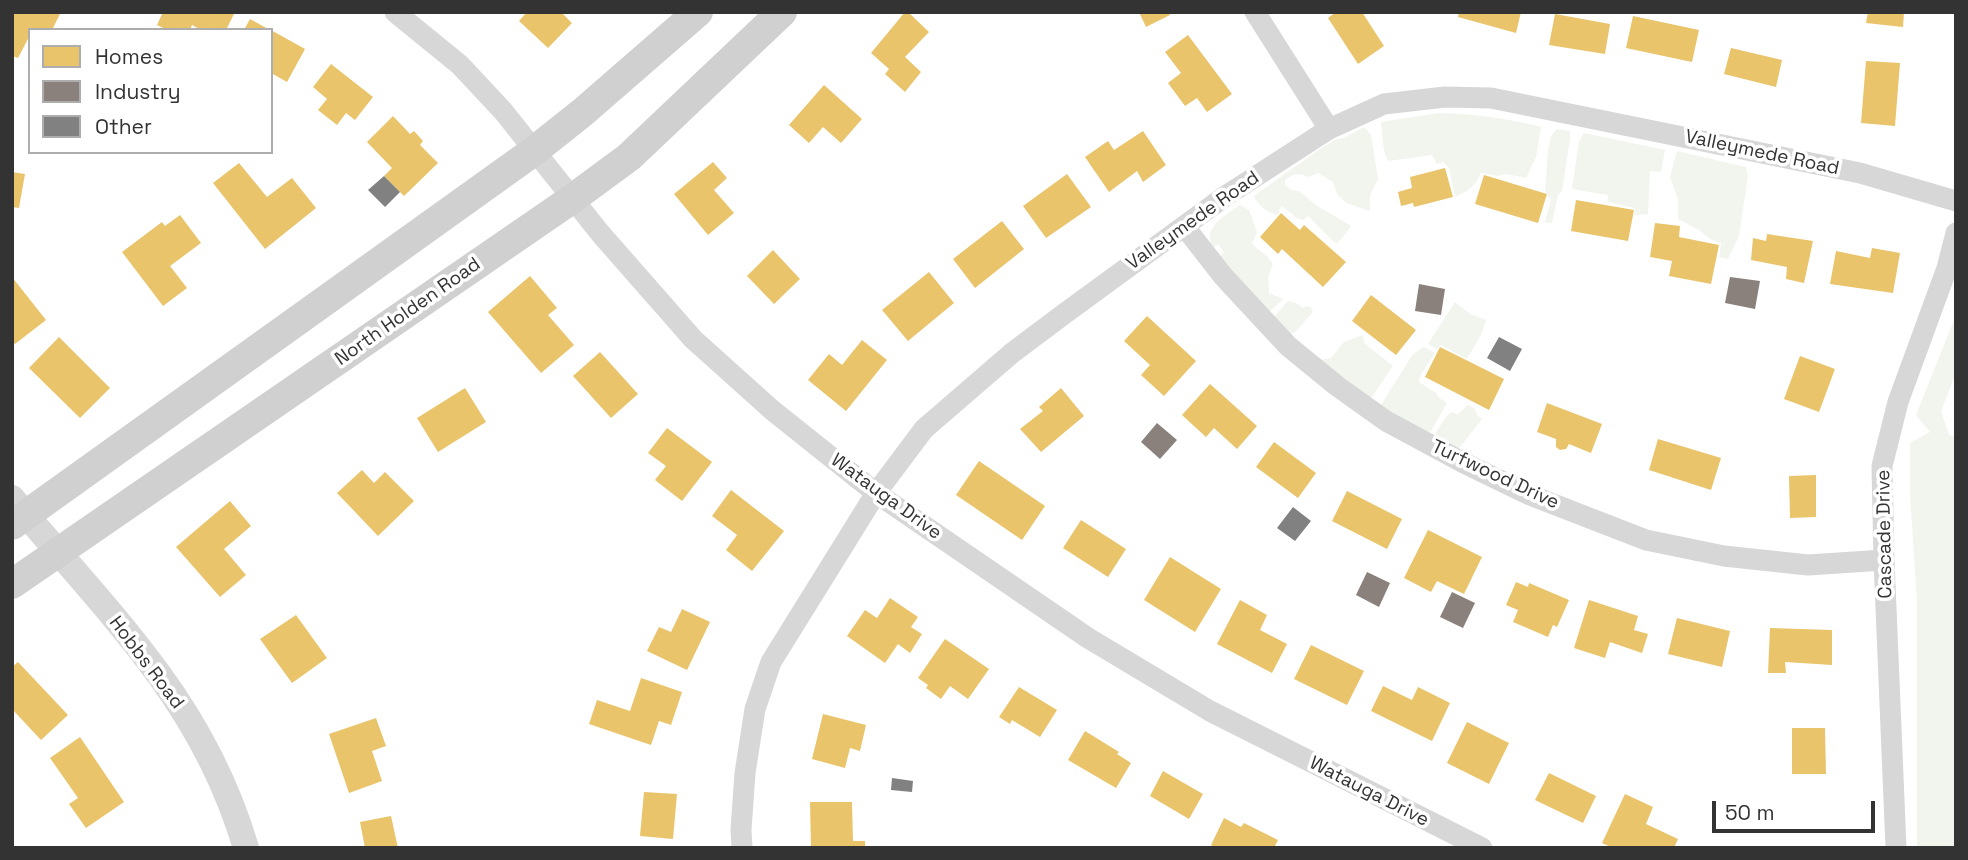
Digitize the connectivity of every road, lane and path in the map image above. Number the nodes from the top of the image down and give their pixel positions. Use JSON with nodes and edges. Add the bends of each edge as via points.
{"nodes":[{"id":1,"x":395,"y":12,"type":"edge"},
{"id":2,"x":698,"y":12,"type":"edge"},
{"id":3,"x":782,"y":12,"type":"edge"},
{"id":4,"x":1255,"y":12,"type":"edge"},
{"id":5,"x":1329,"y":129,"type":"junction"},
{"id":6,"x":534,"y":151,"type":"junction"},
{"id":7,"x":572,"y":199,"type":"junction"},
{"id":8,"x":1956,"y":201,"type":"edge"},
{"id":9,"x":1184,"y":226,"type":"junction"},
{"id":10,"x":1956,"y":233,"type":"edge"},
{"id":11,"x":876,"y":493,"type":"junction"},
{"id":12,"x":17,"y":513,"type":"edge"},
{"id":13,"x":59,"y":553,"type":"junction"},
{"id":14,"x":1884,"y":560,"type":"junction"},
{"id":15,"x":12,"y":584,"type":"edge"},
{"id":16,"x":246,"y":848,"type":"edge"},
{"id":17,"x":742,"y":848,"type":"edge"},
{"id":18,"x":1482,"y":848,"type":"edge"},
{"id":19,"x":1896,"y":848,"type":"edge"}],
"edges":[{"from":1,"to":6,"type":"street","name":"Watauga Drive","via":[[460,65]]},
{"from":2,"to":6,"type":"main road"},
{"from":3,"to":7,"type":"main road","name":"North Holden Road","via":[[629,157]]},
{"from":4,"to":5,"type":"street"},
{"from":5,"to":8,"type":"street","name":"Valleymede Road","via":[[1384,104],[1445,97],[1491,98],[1860,173]]},
{"from":5,"to":9,"type":"street","name":"Valleymede Road"},
{"from":6,"to":7,"type":"street","name":"Watauga Drive"},
{"from":6,"to":12,"type":"main road"},
{"from":7,"to":11,"type":"street","name":"Watauga Drive","via":[[692,339]]},
{"from":7,"to":13,"type":"main road","name":"North Holden Road"},
{"from":9,"to":11,"type":"street","name":"Valleymede Road","via":[[1012,353],[924,429]]},
{"from":9,"to":14,"type":"street","name":"Turfwood Drive","via":[[1288,346],[1336,386],[1386,421],[1530,495],[1646,540],[1724,556],[1808,565]]},
{"from":10,"to":14,"type":"street","name":"Cascade Drive","via":[[1898,402],[1882,466]]},
{"from":11,"to":17,"type":"street","name":"Valleymede Road","via":[[771,662],[755,709],[747,760]]},
{"from":11,"to":18,"type":"street","name":"Watauga Drive","via":[[1087,638],[1210,711]]},
{"from":12,"to":13,"type":"street","name":"Hobbs Road"},
{"from":13,"to":15,"type":"main road","name":"North Holden Road"},
{"from":13,"to":16,"type":"street","name":"Hobbs Road","via":[[160,676],[216,773]]},
{"from":14,"to":19,"type":"street","name":"Cascade Drive"}]}
